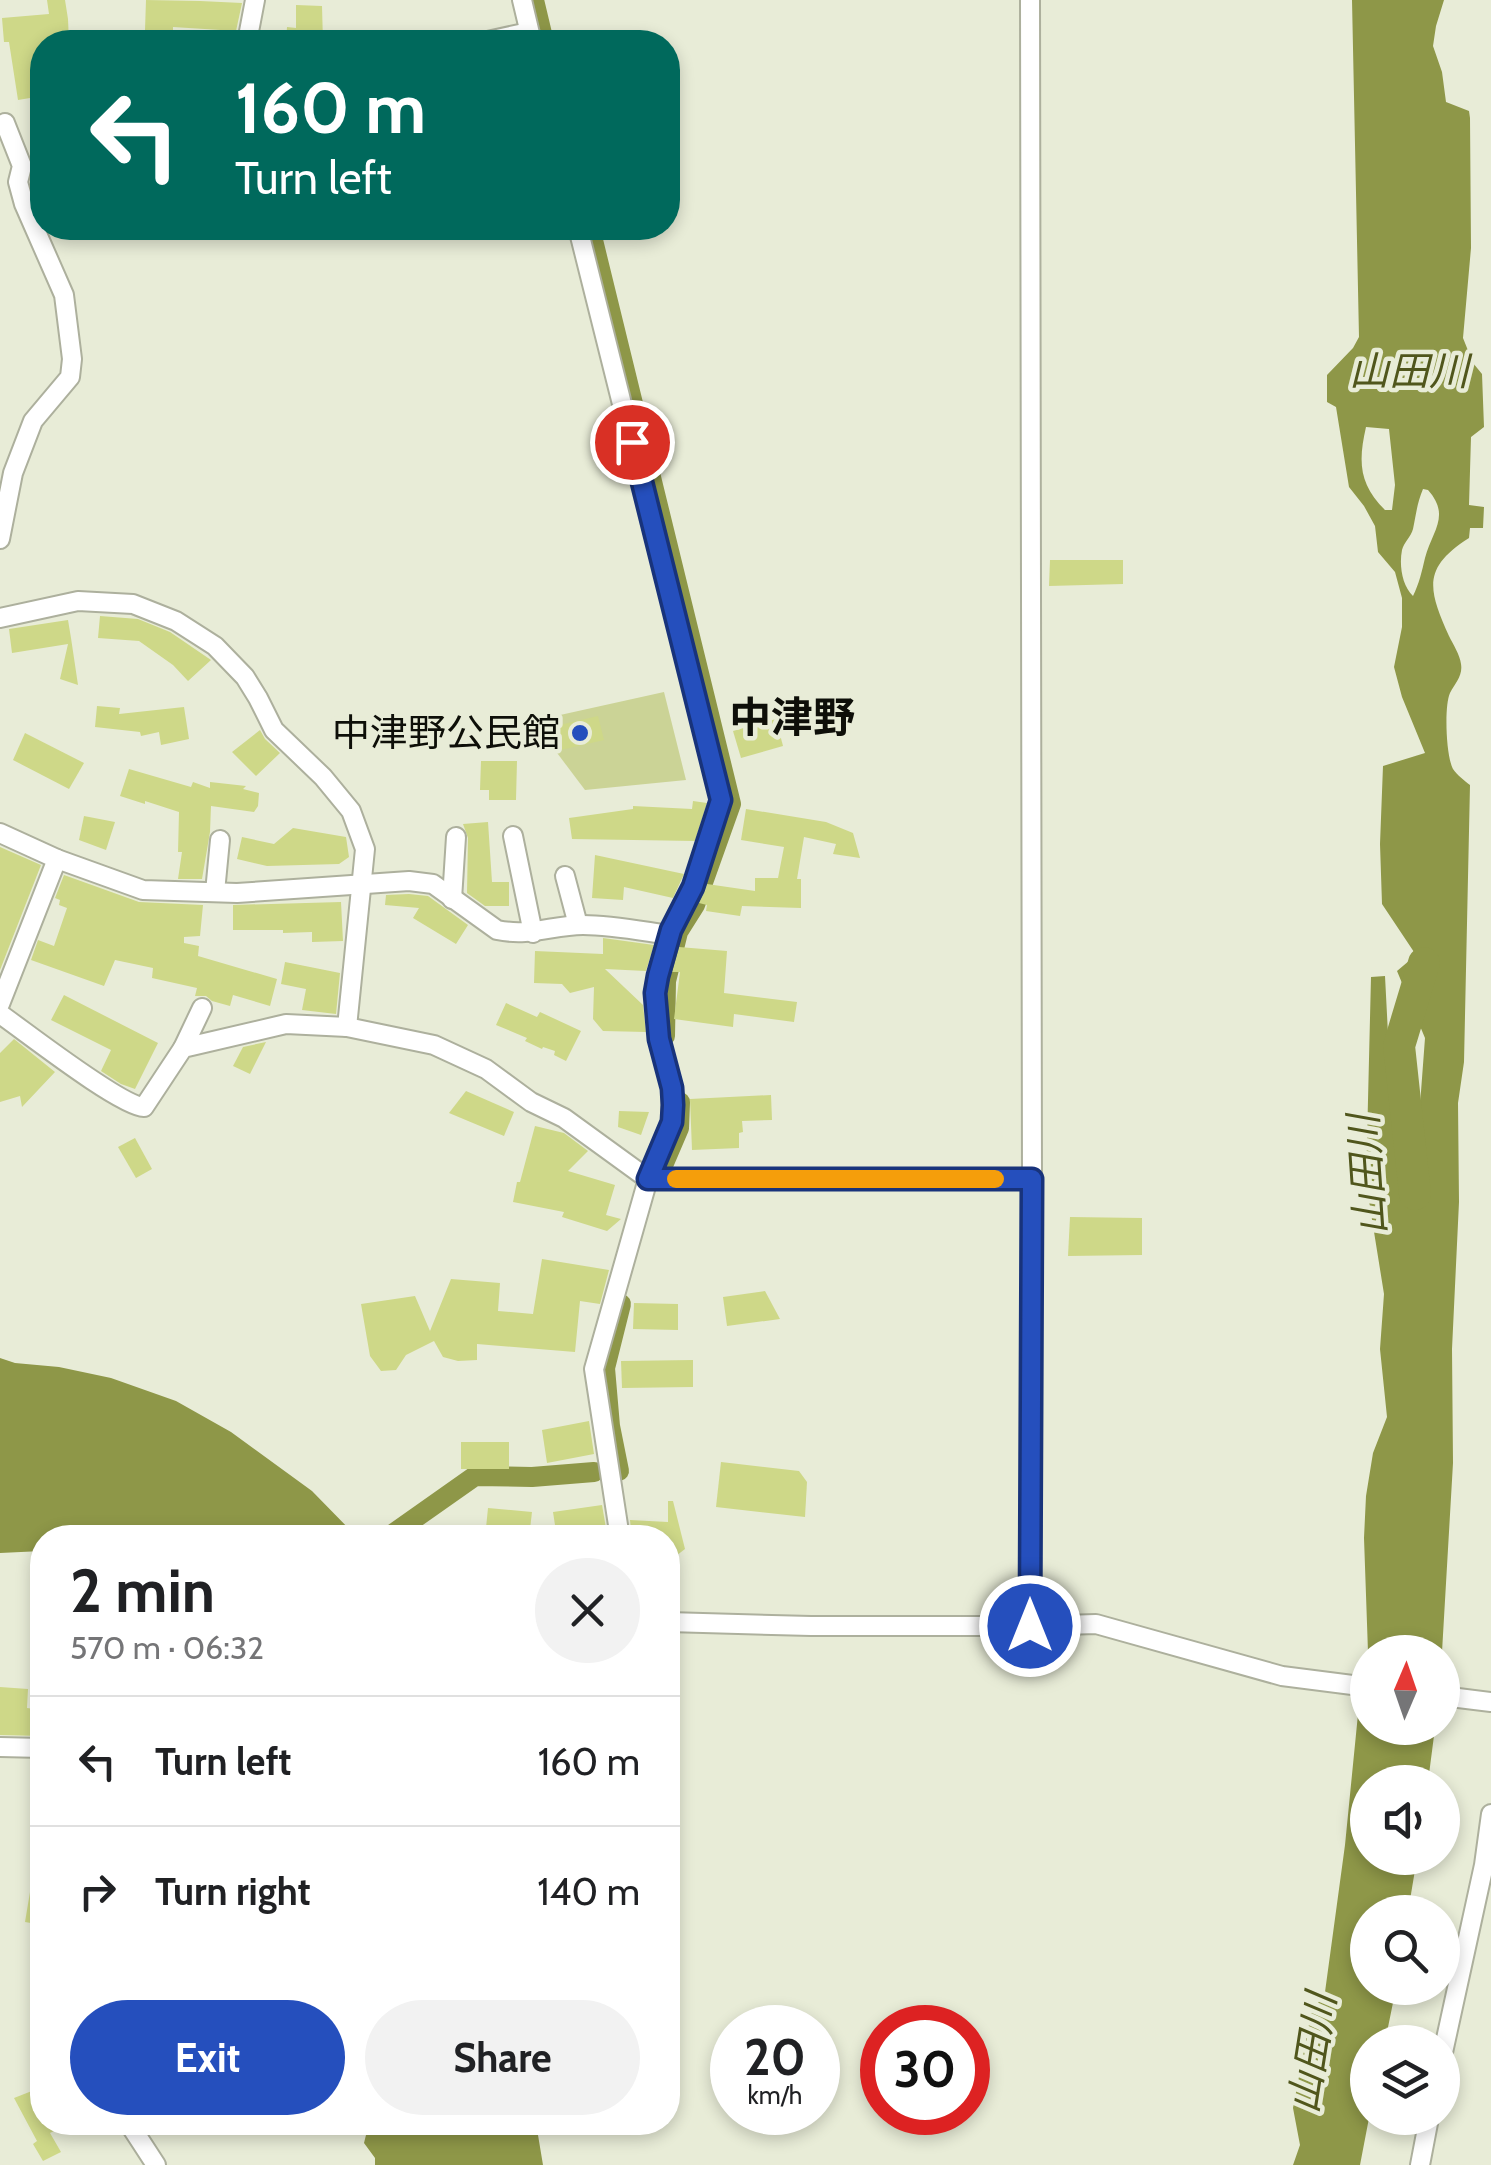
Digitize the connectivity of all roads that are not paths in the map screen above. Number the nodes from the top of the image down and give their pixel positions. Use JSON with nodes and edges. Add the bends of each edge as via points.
{"nodes":[{"id":1,"x":256,"y":0,"type":"edge"},
{"id":2,"x":522,"y":0,"type":"edge"},
{"id":3,"x":1030,"y":0,"type":"edge"},
{"id":4,"x":250,"y":30,"type":"edge"},
{"id":5,"x":528,"y":30,"type":"edge"},
{"id":6,"x":2,"y":119,"type":"edge"},
{"id":7,"x":30,"y":162,"type":"edge"},
{"id":8,"x":22,"y":166,"type":"junction"},
{"id":9,"x":30,"y":218,"type":"edge"},
{"id":10,"x":40,"y":240,"type":"edge"},
{"id":11,"x":581,"y":240,"type":"edge"},
{"id":12,"x":0,"y":539,"type":"edge"},
{"id":13,"x":0,"y":618,"type":"edge"},
{"id":14,"x":0,"y":833,"type":"edge"},
{"id":15,"x":456,"y":836,"type":"dead end"},
{"id":16,"x":514,"y":836,"type":"dead end"},
{"id":17,"x":220,"y":840,"type":"dead end"},
{"id":18,"x":57,"y":858,"type":"junction"},
{"id":19,"x":565,"y":876,"type":"dead end"},
{"id":20,"x":361,"y":884,"type":"junction"},
{"id":21,"x":215,"y":892,"type":"junction"},
{"id":22,"x":452,"y":900,"type":"junction"},
{"id":23,"x":578,"y":924,"type":"junction"},
{"id":24,"x":533,"y":933,"type":"junction"},
{"id":25,"x":670,"y":936,"type":"junction"},
{"id":26,"x":0,"y":1004,"type":"edge"},
{"id":27,"x":202,"y":1008,"type":"dead end"},
{"id":28,"x":0,"y":1014,"type":"edge"},
{"id":29,"x":347,"y":1026,"type":"junction"},
{"id":30,"x":183,"y":1048,"type":"junction"},
{"id":31,"x":648,"y":1179,"type":"junction"},
{"id":32,"x":1032,"y":1179,"type":"junction"},
{"id":33,"x":618,"y":1525,"type":"edge"},
{"id":34,"x":680,"y":1622,"type":"edge"},
{"id":35,"x":1030,"y":1626,"type":"junction"},
{"id":36,"x":1350,"y":1685,"type":"edge"},
{"id":37,"x":1460,"y":1698,"type":"edge"},
{"id":38,"x":1489,"y":1702,"type":"edge"},
{"id":39,"x":0,"y":1747,"type":"edge"},
{"id":40,"x":30,"y":1748,"type":"edge"},
{"id":41,"x":1491,"y":1814,"type":"edge"},
{"id":42,"x":1449,"y":2025,"type":"edge"},
{"id":43,"x":136,"y":2135,"type":"edge"},
{"id":44,"x":1426,"y":2135,"type":"edge"},
{"id":45,"x":156,"y":2165,"type":"edge"},
{"id":46,"x":1420,"y":2165,"type":"edge"}],
"edges":[{"from":1,"to":4,"type":"street"},
{"from":2,"to":5,"type":"street"},
{"from":3,"to":32,"type":"street"},
{"from":6,"to":8,"type":"street"},
{"from":7,"to":8,"type":"street"},
{"from":8,"to":9,"type":"street","via":[[18,182]]},
{"from":10,"to":12,"type":"street","via":[[64,295],[70,377],[33,421],[13,473]]},
{"from":11,"to":25,"type":"street","via":[[721,800]]},
{"from":13,"to":20,"type":"street","via":[[78,601],[132,604],[214,646],[245,677],[274,730],[351,810],[364,850]]},
{"from":14,"to":18,"type":"street"},
{"from":15,"to":22,"type":"street"},
{"from":16,"to":24,"type":"street"},
{"from":17,"to":21,"type":"street"},
{"from":18,"to":21,"type":"street","via":[[143,890]]},
{"from":18,"to":26,"type":"street"},
{"from":19,"to":23,"type":"street"},
{"from":20,"to":21,"type":"street"},
{"from":20,"to":22,"type":"street","via":[[433,884]]},
{"from":20,"to":29,"type":"street"},
{"from":22,"to":24,"type":"street","via":[[497,930]]},
{"from":23,"to":24,"type":"street"},
{"from":23,"to":25,"type":"street"},
{"from":25,"to":31,"type":"street","via":[[655,993],[672,1122]]},
{"from":27,"to":30,"type":"street"},
{"from":28,"to":30,"type":"street","via":[[135,1107],[144,1107]]},
{"from":29,"to":30,"type":"street","via":[[286,1024]]},
{"from":29,"to":31,"type":"street","via":[[434,1046],[486,1069]]},
{"from":31,"to":32,"type":"street"},
{"from":31,"to":33,"type":"street","via":[[594,1368]]},
{"from":32,"to":35,"type":"street"},
{"from":34,"to":35,"type":"street"},
{"from":35,"to":36,"type":"street","via":[[1096,1624],[1282,1676]]},
{"from":37,"to":38,"type":"street"},
{"from":39,"to":40,"type":"street"},
{"from":41,"to":42,"type":"street"},
{"from":43,"to":45,"type":"street"},
{"from":44,"to":46,"type":"street"}]}
